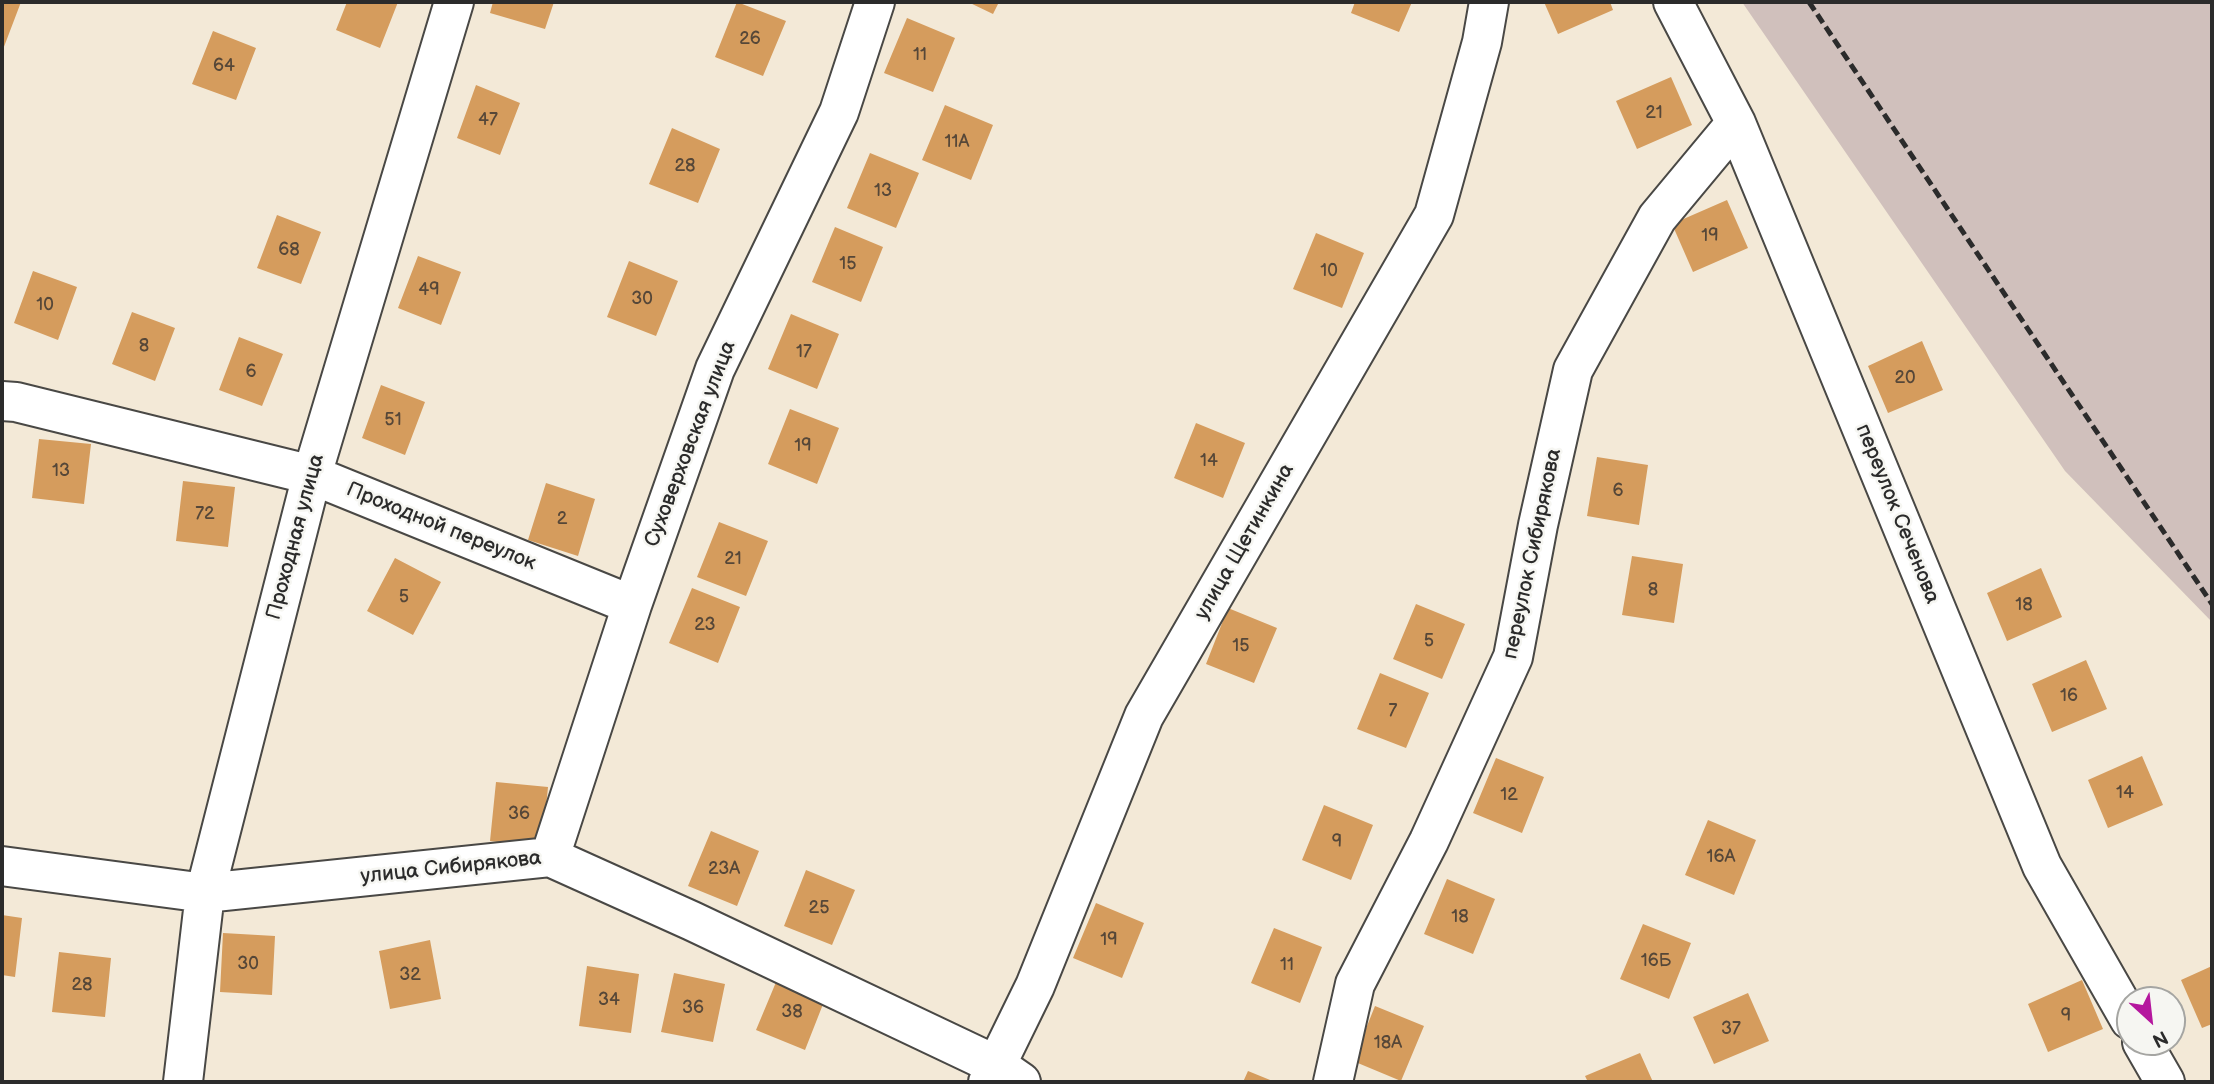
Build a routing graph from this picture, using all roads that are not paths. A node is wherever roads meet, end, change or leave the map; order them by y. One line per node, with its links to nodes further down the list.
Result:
1 (454, 2): 7 (street, Проходная улица)
2 (875, 2): 8 (street, Суховерховская улица)
3 (1489, 2): 14 (street, улица Щетинкина)
4 (1674, 2): 5 (street, переулок Сеченова)
5 (1736, 123): 12 (street, переулок Сеченова); 16 (street, переулок Сибирякова)
6 (2, 401): 7 (street, Проходной переулок)
7 (312, 475): 8 (street, Проходной переулок); 11 (street, Проходная улица)
8 (632, 605): 9 (street, Суховерховская улица)
9 (550, 857): 11 (street, улица Сибирякова); 14 (street, улица Сибирякова)
10 (2, 866): 11 (street, улица Сибирякова)
11 (205, 893): 15 (street, Проходная улица)
12 (2116, 996)
13 (2150, 1056): 17 (street)
14 (1002, 1077)
15 (183, 1082)
16 (1333, 1082)
17 (2165, 1082)

